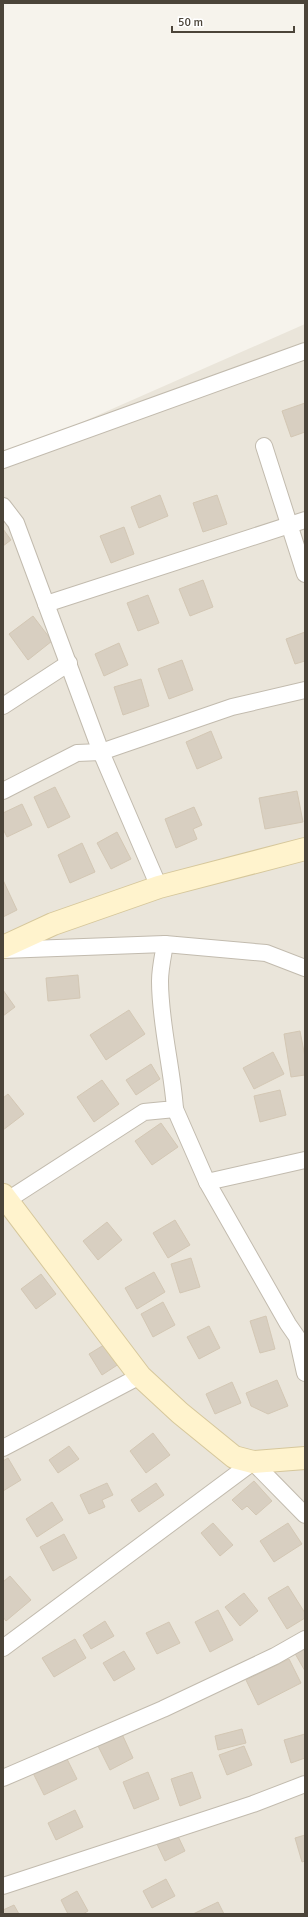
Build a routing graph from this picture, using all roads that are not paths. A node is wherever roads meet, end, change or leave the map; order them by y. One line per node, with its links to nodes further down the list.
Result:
1 (305, 352): 3 (street)
2 (264, 446): 6 (street)
3 (3, 460)
4 (3, 506): 8 (street)
5 (305, 520): 6 (street)
6 (289, 526): 7 (street); 8 (street)
7 (305, 574)
8 (46, 604): 9 (street)
9 (69, 664): 11 (street); 12 (street)
10 (305, 690): 12 (street)
11 (3, 706)
12 (101, 752): 13 (street); 15 (street)
13 (3, 790)
14 (305, 849): 15 (street)
15 (159, 887): 17 (street)
16 (165, 944): 17 (street); 18 (street); 19 (street)
17 (3, 948)
18 (305, 968)
19 (175, 1109): 21 (street); 22 (street)
20 (305, 1160): 21 (street)
21 (208, 1182): 23 (street)
22 (4, 1199): 25 (street)
23 (301, 1335): 24 (street)
24 (305, 1373)
25 (140, 1376): 26 (street); 28 (street)
26 (3, 1448)
27 (305, 1458): 28 (street)
28 (253, 1462): 29 (street); 31 (street)
29 (305, 1515)
30 (305, 1639): 32 (street)
31 (3, 1648)
32 (3, 1778)
33 (305, 1784): 34 (street)
34 (3, 1886)

